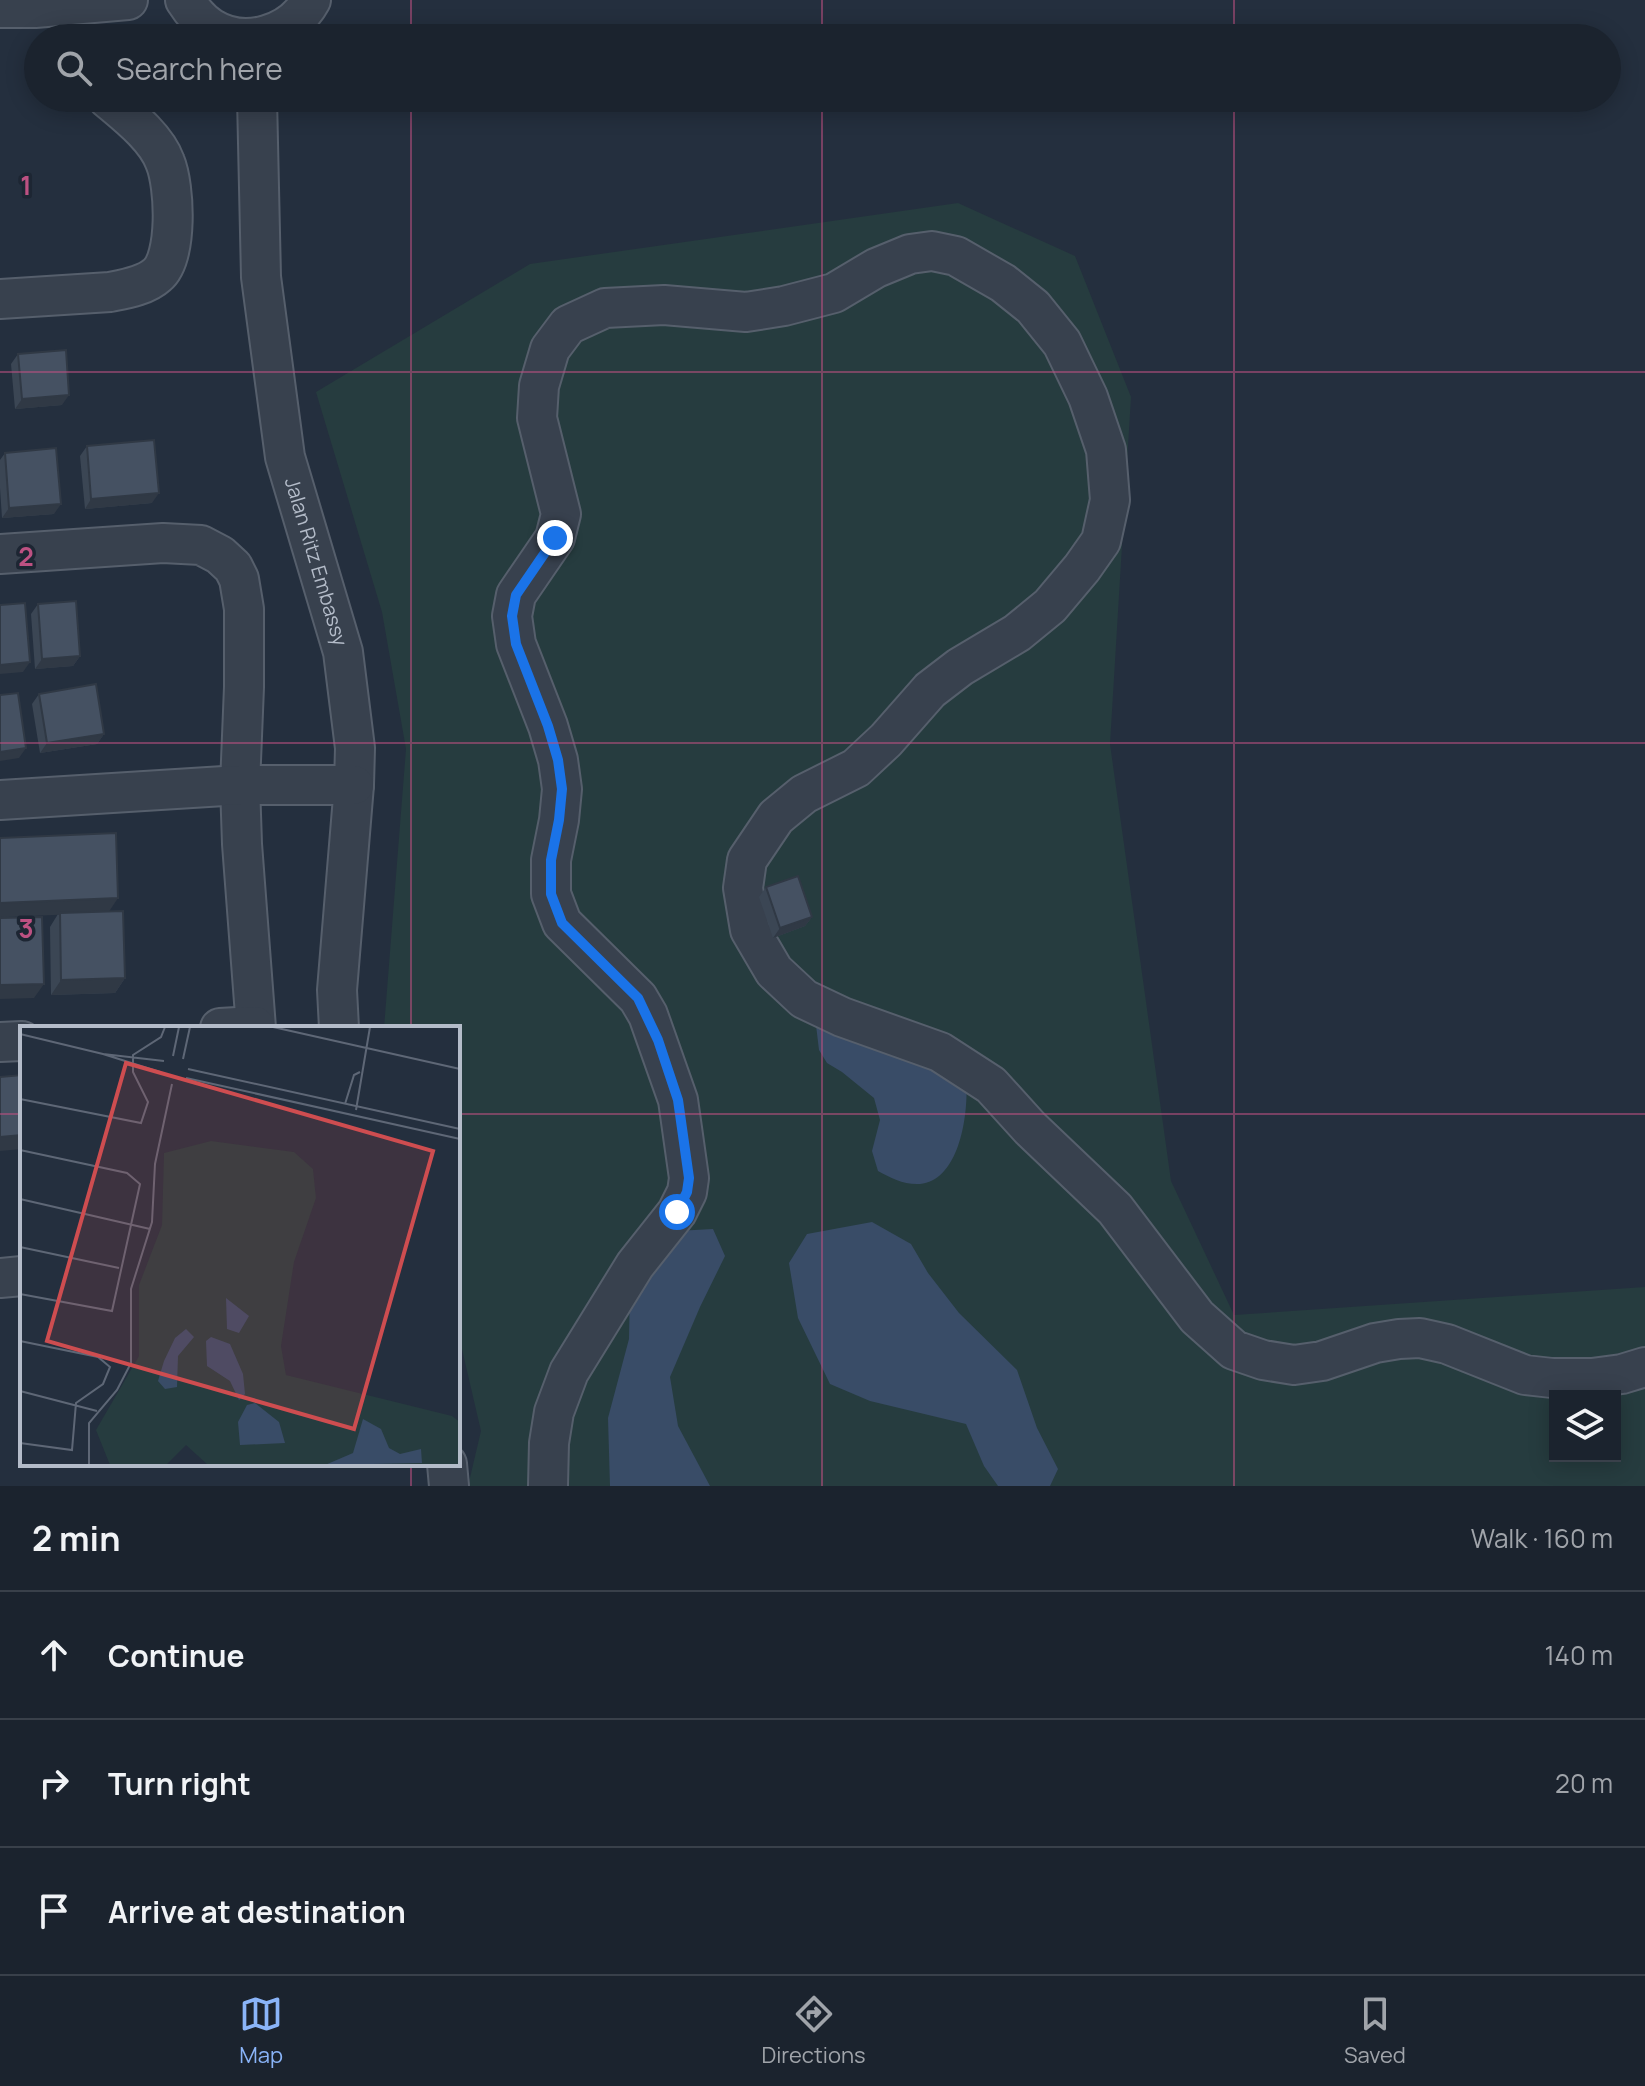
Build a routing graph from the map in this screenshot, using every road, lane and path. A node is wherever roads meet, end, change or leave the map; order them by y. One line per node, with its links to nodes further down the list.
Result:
1 (128, 0): 4 (street)
2 (185, 0): 5 (street)
3 (311, 0): 6 (street)
4 (30, 13)
5 (206, 24)
6 (291, 24)
7 (123, 112): 9 (street)
8 (257, 112): 12 (street, Jalan Ritz Embassy)
9 (0, 299)
10 (0, 554): 11 (street)
11 (240, 785): 12 (street); 13 (street); 14 (street)
12 (354, 785): 15 (street, Jalan Ritz Embassy)
13 (0, 800)
14 (244, 1026)
15 (339, 1026)
16 (20, 1041): 17 (street)
17 (0, 1042)
18 (20, 1276): 19 (street)
19 (0, 1278)
20 (1645, 1367): 23 (street)
21 (447, 1466): 22 (street)
22 (449, 1486)
23 (548, 1486)

